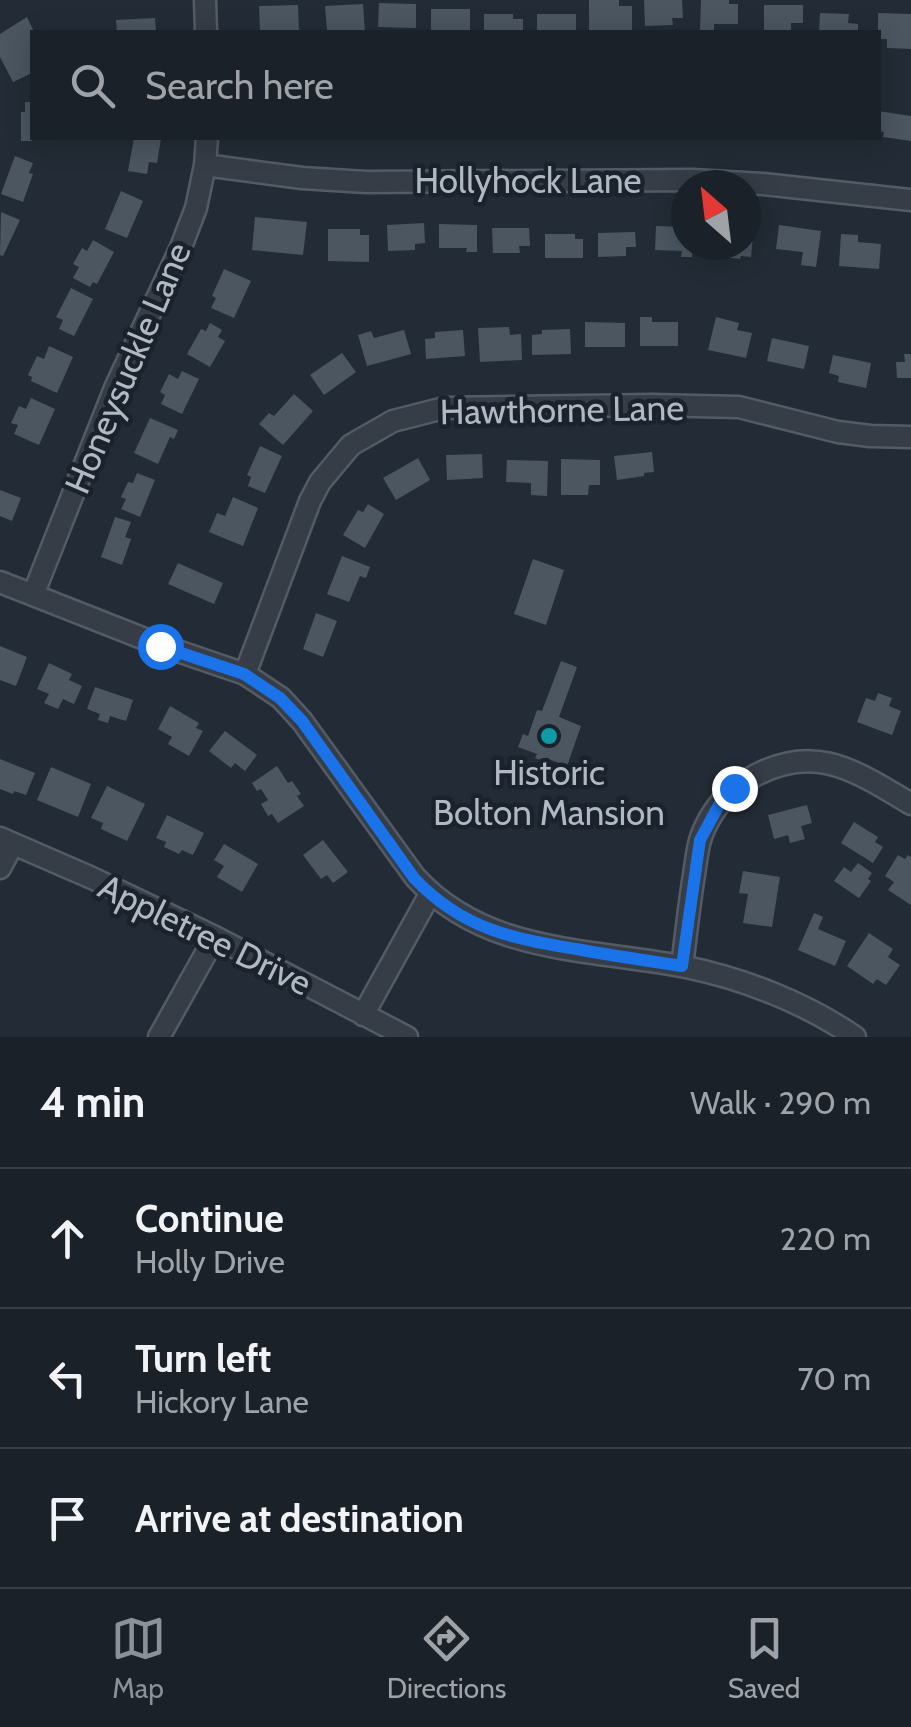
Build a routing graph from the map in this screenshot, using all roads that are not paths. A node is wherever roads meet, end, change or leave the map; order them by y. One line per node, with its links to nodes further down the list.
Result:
1 (205, 0): 2 (street)
2 (206, 30)
3 (207, 140): 4 (street, Honeysuckle Lane)
4 (205, 166): 5 (street, Hollyhock Lane); 8 (street, Honeysuckle Lane)
5 (911, 200)
6 (911, 437): 9 (street, Hawthorne Lane)
7 (0, 582): 8 (street)
8 (32, 595): 9 (street)
9 (244, 674): 13 (street)
10 (911, 804): 15 (street)
11 (6, 841): 12 (street); 14 (street, Appletree Drive)
12 (0, 868)
13 (430, 894): 15 (street); 16 (street)
14 (215, 937): 16 (street, Appletree Drive); 17 (street)
15 (682, 966): 19 (street)
16 (362, 1015): 18 (street, Appletree Drive)
17 (158, 1037)
18 (407, 1037)
19 (856, 1037)

